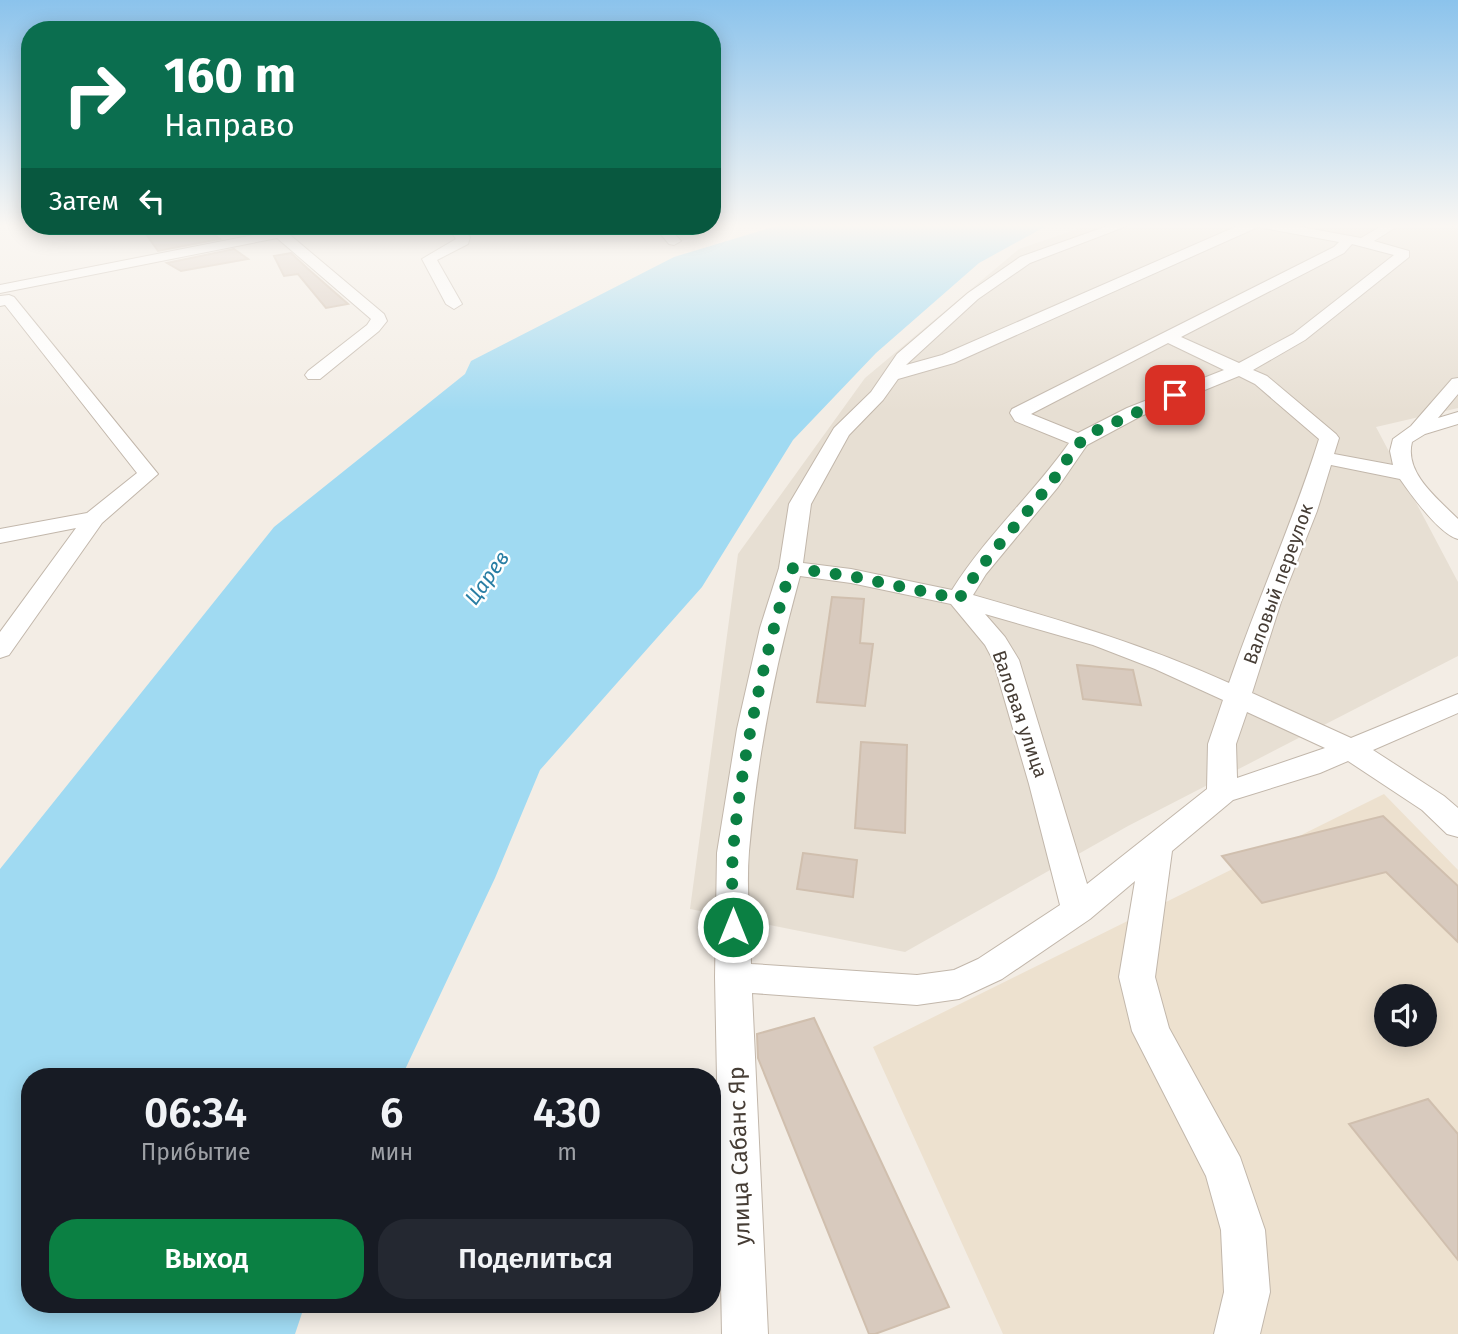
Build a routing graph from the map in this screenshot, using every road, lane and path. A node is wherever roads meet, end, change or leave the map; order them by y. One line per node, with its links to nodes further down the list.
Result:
1 (342, 286): 12 (street)
2 (444, 286): 8 (street)
3 (987, 286): 11 (street)
4 (1112, 286): 11 (street)
5 (1269, 286): 9 (street)
6 (1363, 286): 10 (street)
7 (0, 301): 19 (street)
8 (454, 304)
9 (1170, 338): 10 (street); 16 (street)
10 (1241, 369): 16 (street); 17 (street)
11 (892, 374): 22 (street)
12 (314, 375)
13 (1458, 383): 15 (street)
14 (1458, 418): 15 (street)
15 (1418, 430): 18 (street)
16 (1080, 441): 23 (street)
17 (1323, 458): 18 (street); 25 (street, Валовый переулок)
18 (1406, 474): 20 (street)
19 (94, 518): 21 (street); 24 (street)
20 (1458, 532)
21 (0, 536)
22 (791, 568): 23 (street); 32 (street)
23 (959, 599): 25 (street); 31 (street, Валовая улица)
24 (0, 650)
25 (1237, 697): 27 (street); 28 (street, Валовый переулок)
26 (1458, 703): 27 (street)
27 (1351, 749): 28 (street); 29 (street)
28 (1222, 793): 30 (street)
29 (1458, 826)
30 (1157, 845): 31 (street); 34 (street)
31 (1078, 910): 32 (street)
32 (733, 977): 33 (street, улица Сабанс Яр)
33 (745, 1334)
34 (1237, 1334)

